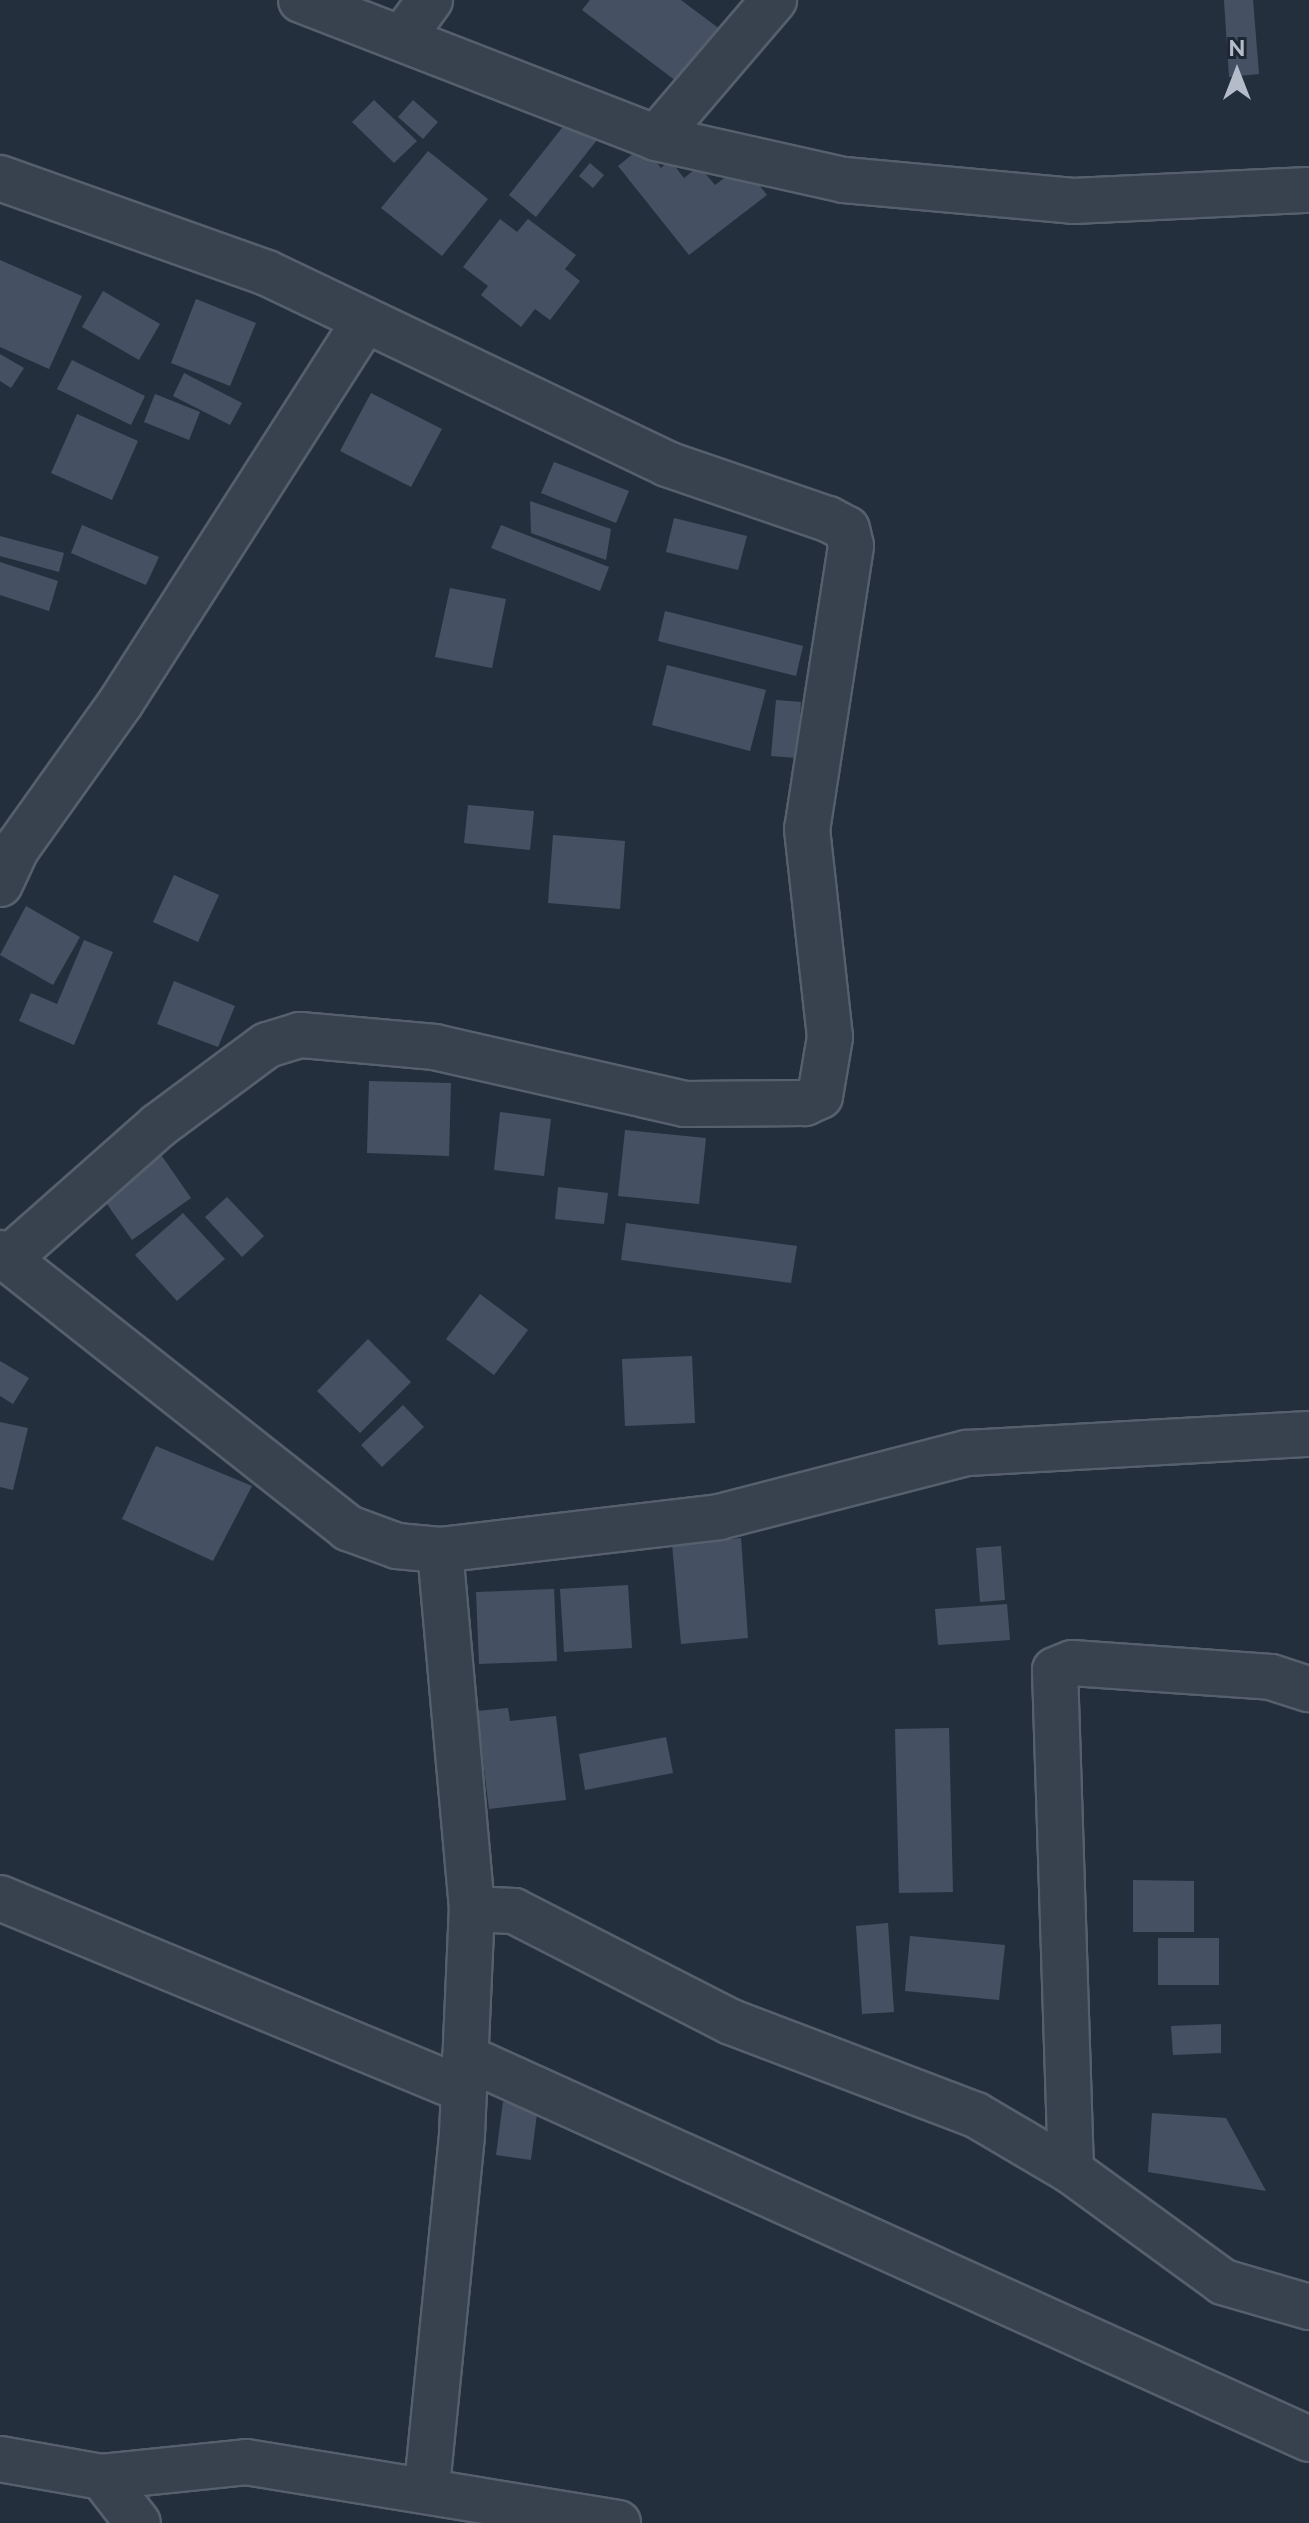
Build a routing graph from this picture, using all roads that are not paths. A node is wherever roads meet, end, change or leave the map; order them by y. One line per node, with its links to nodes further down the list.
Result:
1 (301, 0): 4 (street)
2 (430, 0): 4 (street)
3 (774, 0): 5 (street)
4 (403, 37): 5 (street)
5 (656, 138): 7 (street)
6 (0, 178): 8 (street)
7 (1309, 190)
8 (365, 320): 9 (street); 10 (street)
9 (0, 884)
10 (4, 1255): 12 (street)
11 (1309, 1434): 12 (street)
12 (440, 1550): 15 (street)
13 (1309, 1689): 17 (street)
14 (0, 1898): 16 (street)
15 (472, 1909): 16 (street); 17 (street)
16 (464, 2074): 19 (street); 22 (street)
17 (1071, 2171): 18 (street)
18 (1309, 2307)
19 (1309, 2439)
20 (0, 2459): 21 (street)
21 (102, 2477): 22 (street); 23 (street)
22 (427, 2486): 24 (street)
23 (138, 2523)
24 (618, 2523)

